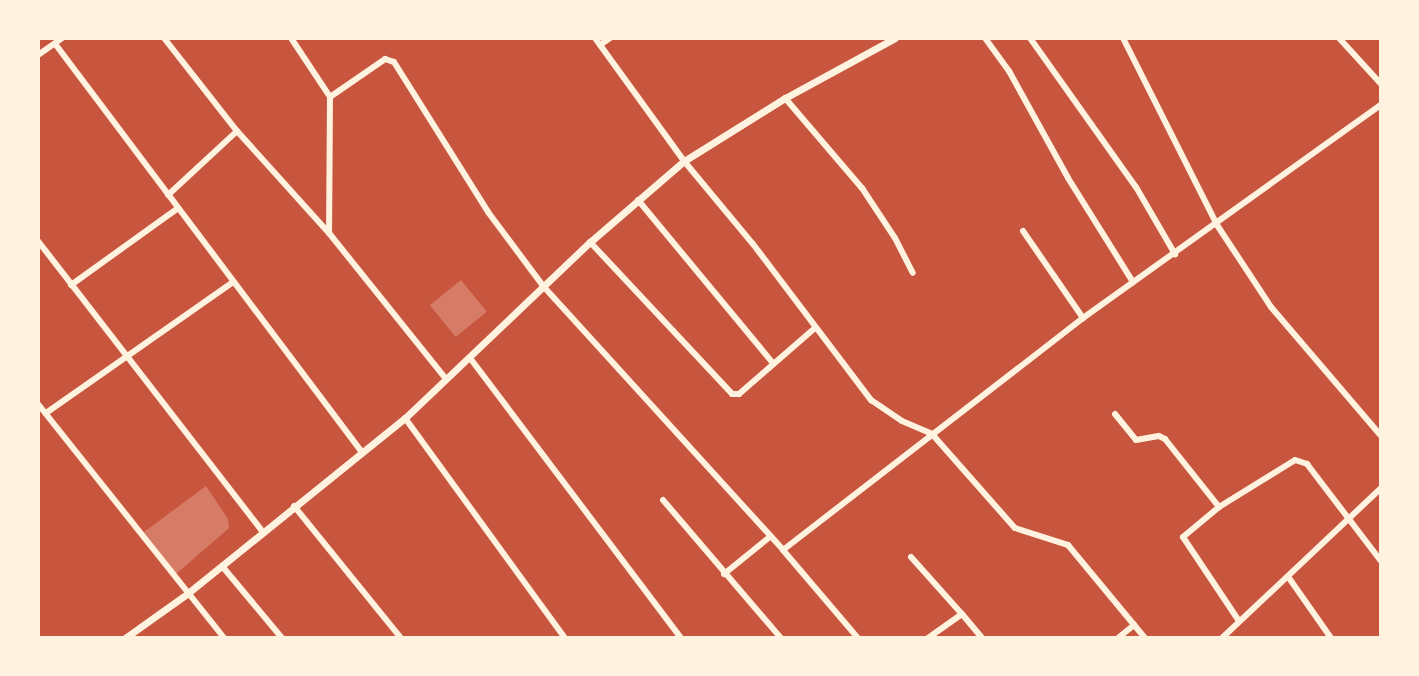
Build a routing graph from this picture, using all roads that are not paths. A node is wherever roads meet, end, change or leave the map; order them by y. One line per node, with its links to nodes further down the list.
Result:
1 (62, 38): 11 (street)
2 (164, 38): 18 (street)
3 (291, 38): 15 (street)
4 (595, 38): 12 (street)
5 (610, 38): 12 (street)
6 (895, 38): 16 (street)
7 (985, 38): 31 (street)
8 (1030, 38): 28 (street)
9 (1123, 38): 23 (street)
10 (1339, 38): 14 (street)
11 (56, 45): 13 (street); 20 (street)
12 (600, 45): 19 (street)
13 (38, 55)
14 (1381, 84)
15 (330, 97): 25 (street); 33 (street)
16 (785, 98): 19 (street); 29 (street)
17 (1381, 105): 23 (street)
18 (237, 131): 20 (street); 25 (street)
19 (684, 161): 21 (street); 35 (street)
20 (168, 195): 22 (street)
21 (638, 200): 27 (street); 38 (street)
22 (178, 208): 30 (street); 32 (street)
23 (1217, 225): 28 (street); 45 (street)
24 (1023, 231): 34 (street)
25 (329, 233): 39 (street)
26 (38, 241): 32 (street)
27 (590, 242): 33 (street); 38 (street)
28 (1175, 254): 31 (street)
29 (913, 273)
30 (233, 282): 36 (street); 46 (street)
31 (1133, 282): 34 (street)
32 (71, 285): 36 (street)
33 (544, 287): 37 (street); 53 (street)
34 (1083, 318): 44 (street)
35 (815, 328): 38 (street); 44 (street)
36 (124, 357): 41 (street); 52 (street)
37 (470, 358): 39 (street); 70 (street)
38 (773, 363)
39 (446, 379): 43 (street)
40 (38, 404): 41 (street)
41 (46, 413): 60 (street)
42 (1115, 414): 50 (street)
43 (405, 418): 46 (street); 69 (street)
44 (932, 434): 54 (street); 63 (street)
45 (1381, 436)
46 (361, 451): 49 (street)
47 (1381, 488): 51 (street)
48 (663, 500): 58 (street)
49 (294, 506): 52 (street); 68 (street)
50 (1219, 507): 51 (street); 62 (street)
51 (1349, 517): 56 (street); 59 (street)
52 (262, 531): 57 (street)
53 (771, 536): 54 (street); 58 (street)
54 (783, 550): 72 (street)
55 (911, 557): 61 (street)
56 (1381, 561)
57 (222, 566): 60 (street); 67 (street)
58 (724, 574): 71 (street)
59 (1289, 578): 62 (street); 77 (street)
60 (188, 593): 65 (street); 66 (street)
61 (962, 614): 73 (street); 74 (street)
62 (1239, 621): 64 (street)
63 (1134, 625): 75 (street); 76 (street)
64 (1224, 637)
65 (125, 638)
66 (224, 638)
67 (282, 638)
68 (401, 638)
69 (565, 638)
70 (681, 638)
71 (781, 638)
72 (858, 638)
73 (928, 638)
74 (982, 638)
75 (1118, 638)
76 (1145, 638)
77 (1331, 638)

